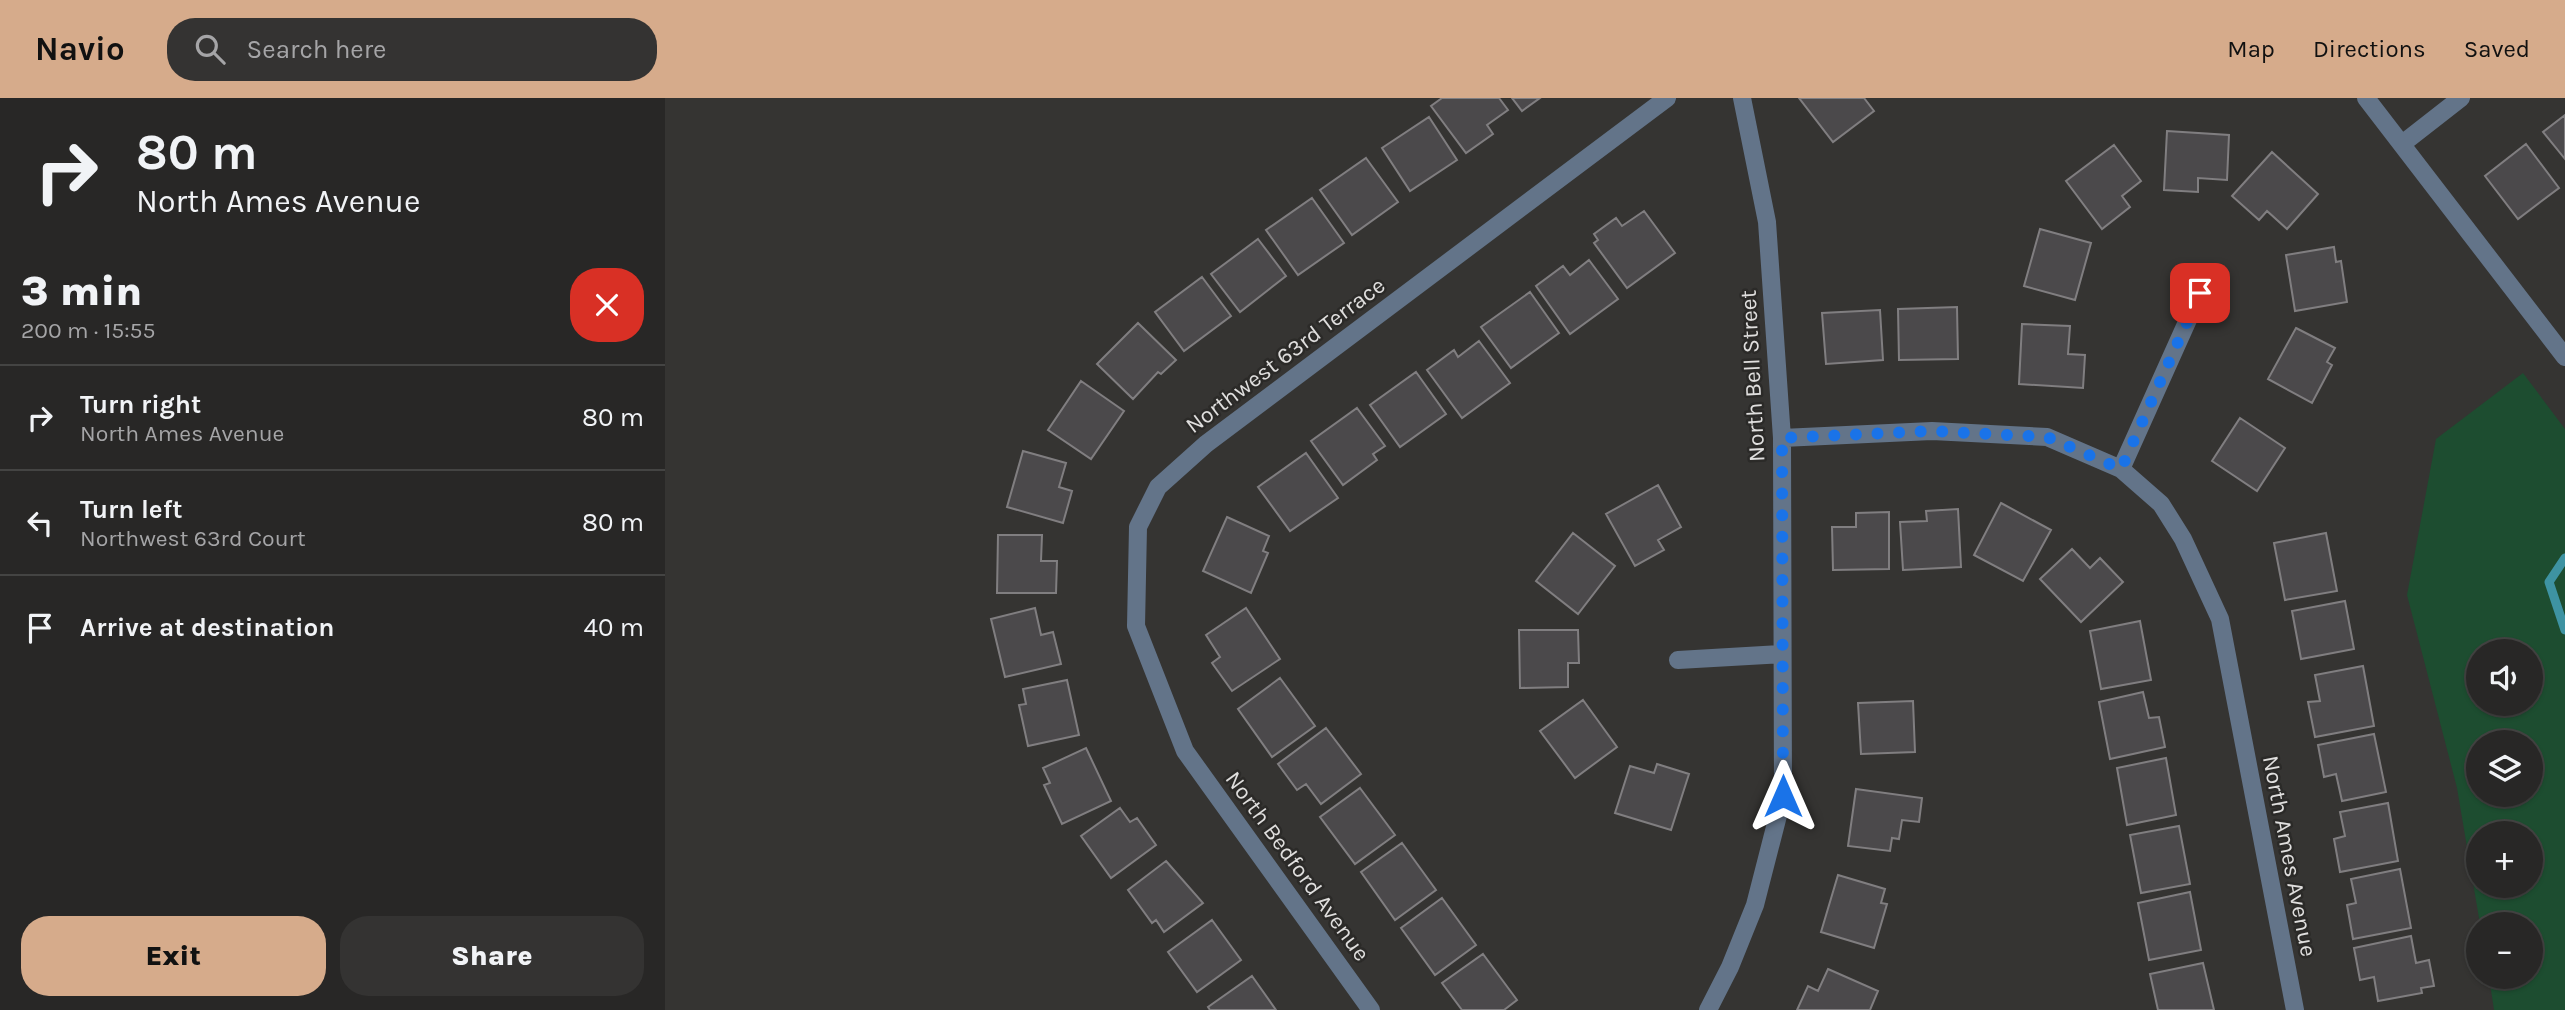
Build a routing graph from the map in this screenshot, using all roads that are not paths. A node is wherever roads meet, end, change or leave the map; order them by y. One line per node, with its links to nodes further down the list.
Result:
1 (1667, 98): 12 (street, Northwest 63rd Terrace)
2 (1742, 98): 8 (street, North Bell Street)
3 (2366, 98): 5 (street)
4 (2461, 98): 5 (street)
5 (2402, 144): 7 (street)
6 (2200, 293): 9 (street)
7 (2565, 357)
8 (1782, 438): 9 (street); 10 (street, North Bell Street)
9 (2121, 469): 15 (street, North Ames Avenue)
10 (1782, 654): 11 (street); 14 (street, North Bell Street)
11 (1678, 660)
12 (1185, 751): 13 (street, North Bedford Avenue)
13 (1371, 1010)
14 (1708, 1010)
15 (2295, 1010)

